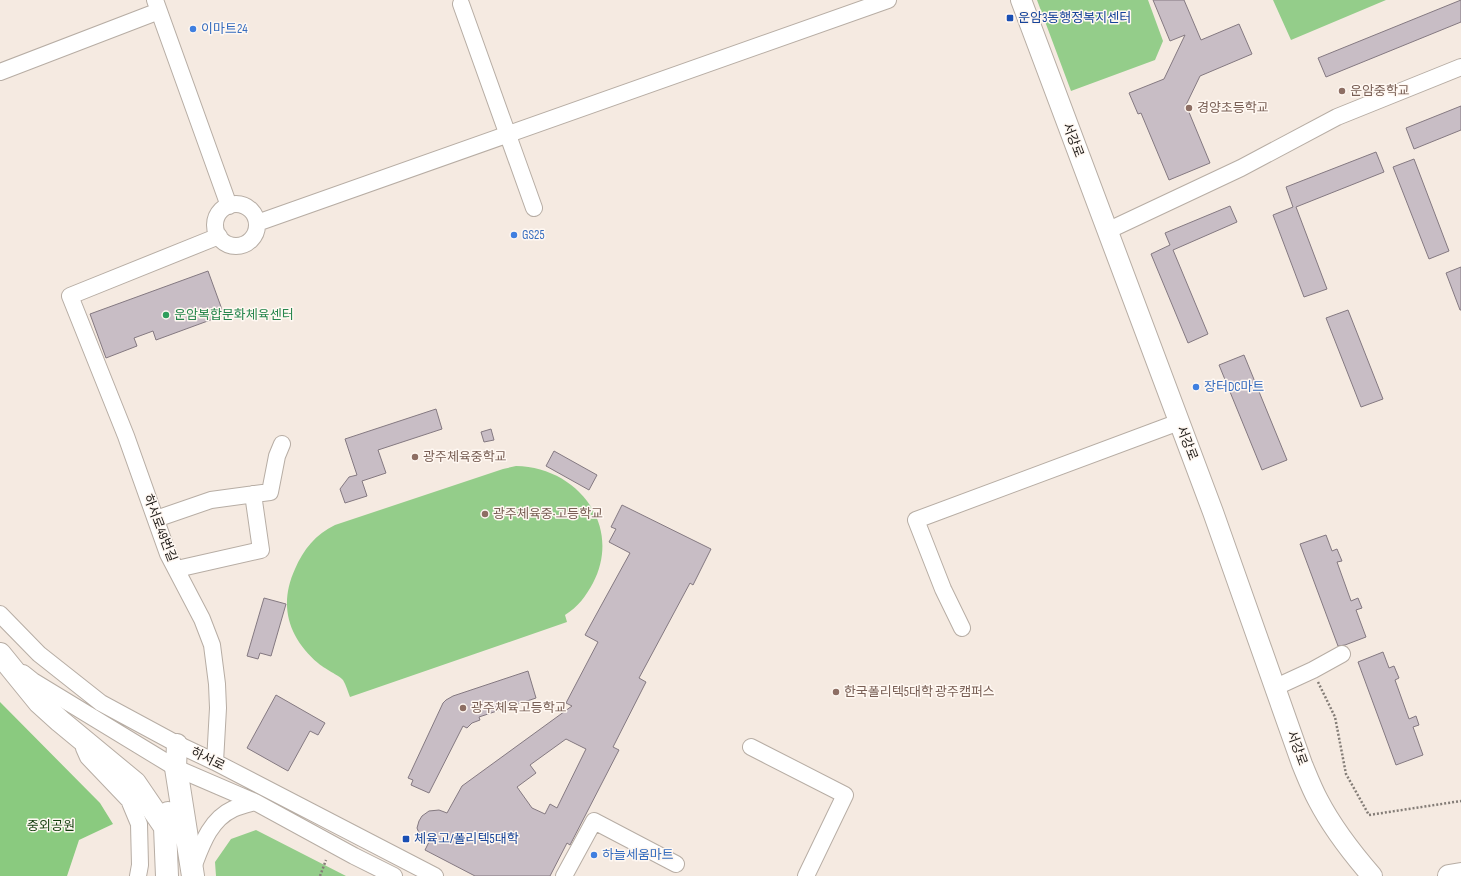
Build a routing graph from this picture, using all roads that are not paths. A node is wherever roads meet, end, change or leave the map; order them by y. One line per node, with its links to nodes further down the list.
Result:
1 (888, 0): 7 (street)
2 (1021, 0): 11 (main road, 서강로)
3 (461, 4): 7 (street)
4 (157, 5): 6 (street); 8 (street)
5 (1461, 67): 11 (street)
6 (0, 72)
7 (508, 135): 9 (street); 10 (street)
8 (229, 206): 10 (street); 12 (street)
9 (534, 208)
10 (257, 223): 12 (street)
11 (1107, 231): 13 (main road, 서강로)
12 (219, 236): 16 (street, 하서로49번길)
13 (1179, 422): 19 (street); 22 (main road, 서강로)
14 (282, 444): 15 (street)
15 (253, 494): 16 (street); 17 (street)
16 (156, 519): 17 (street, 하서로49번길)
17 (177, 569): 26 (street, 하서로49번길)
18 (0, 614): 24 (street, 하서로)
19 (962, 628)
20 (0, 653): 23 (highway); 27 (street, 하서로)
21 (1342, 654): 22 (street)
22 (1276, 687): 39 (main road, 서강로)
23 (77, 736): 29 (highway); 33 (street)
24 (177, 744): 26 (street, 하서로); 27 (main road)
25 (751, 748): 38 (street)
26 (215, 762): 36 (street, 하서로)
27 (176, 768): 28 (street, 하서로); 29 (highway); 31 (highway)
28 (255, 802): 31 (street); 35 (street, 하서로)
29 (165, 827): 34 (highway)
30 (676, 864): 37 (street)
31 (192, 873)
32 (1461, 874): 40 (highway)
33 (138, 876)
34 (166, 876)
35 (394, 876)
36 (435, 876)
37 (564, 876)
38 (806, 876)
39 (1372, 876)
40 (1449, 876)

